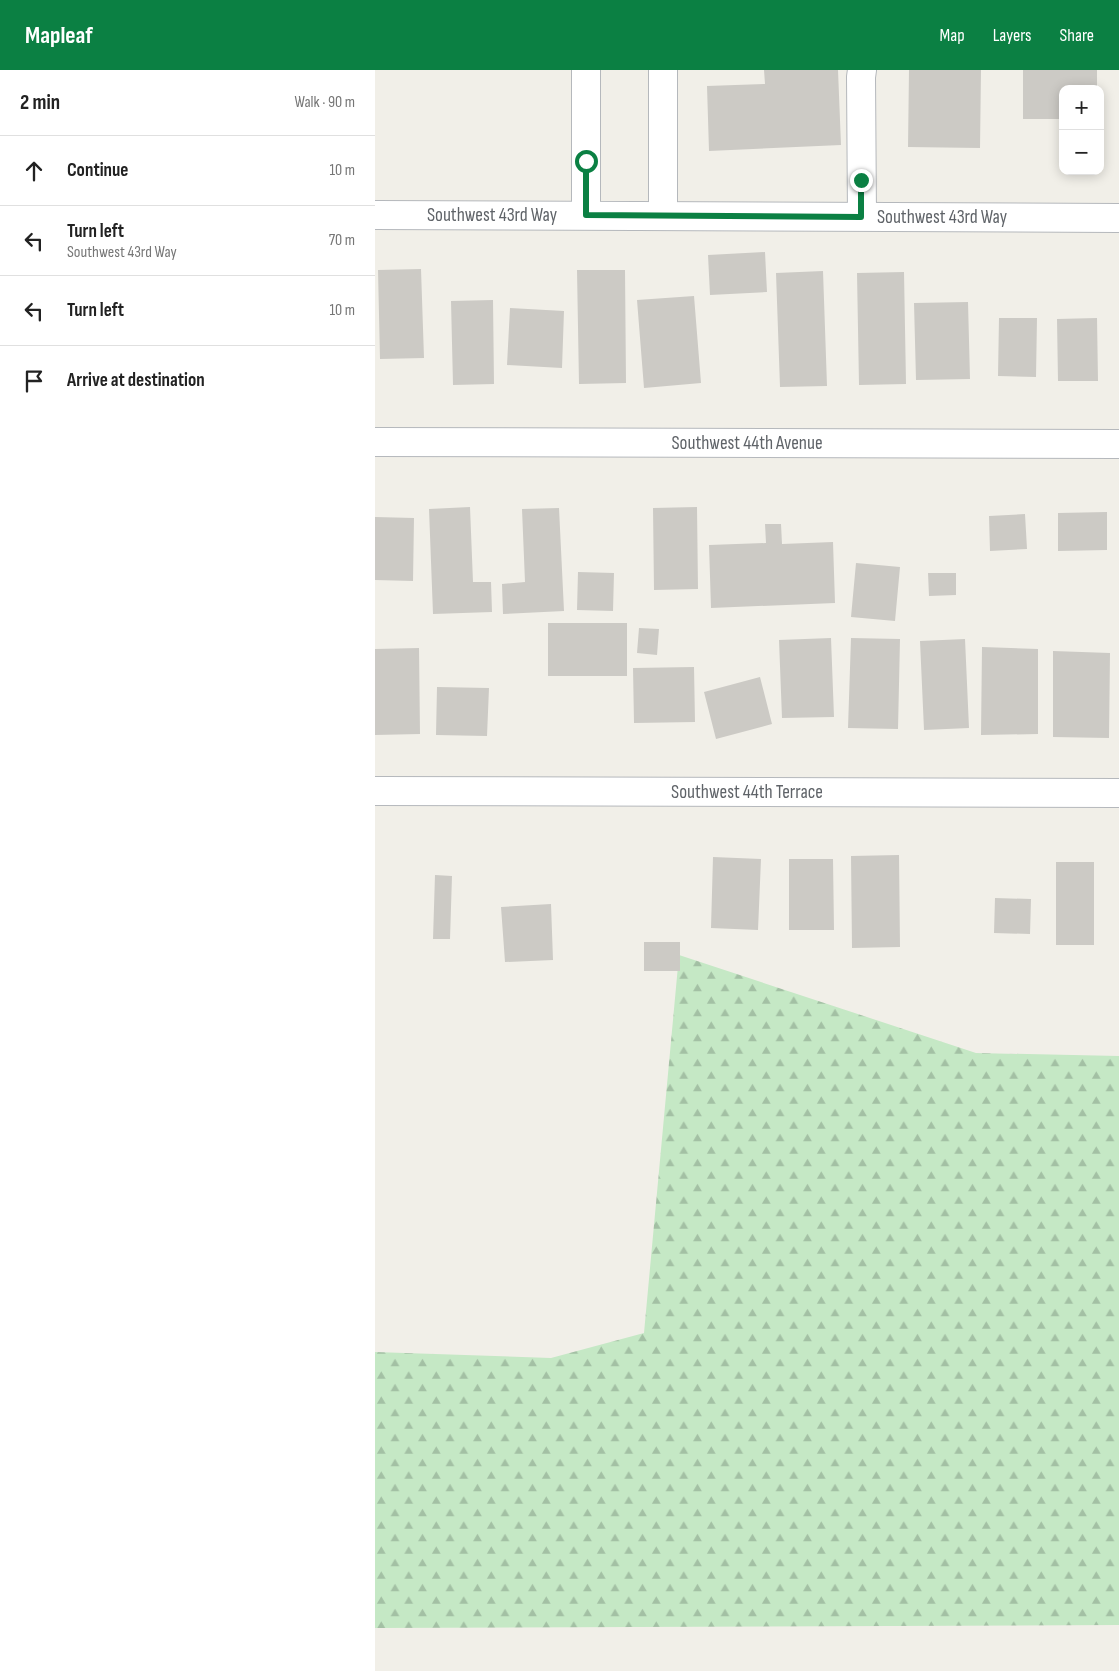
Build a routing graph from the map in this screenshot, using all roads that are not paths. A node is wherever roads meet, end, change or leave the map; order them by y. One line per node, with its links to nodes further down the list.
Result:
1 (586, 70): 5 (street)
2 (663, 70): 6 (street)
3 (862, 70): 7 (street)
4 (375, 215): 5 (street, Southwest 43rd Way)
5 (586, 215): 6 (street, Southwest 43rd Way)
6 (663, 216): 7 (street, Southwest 43rd Way)
7 (861, 217): 8 (street, Southwest 43rd Way)
8 (1119, 218)
9 (375, 442): 10 (street, Southwest 44th Avenue)
10 (1119, 444)
11 (375, 791): 12 (street, Southwest 44th Terrace)
12 (1119, 794)

